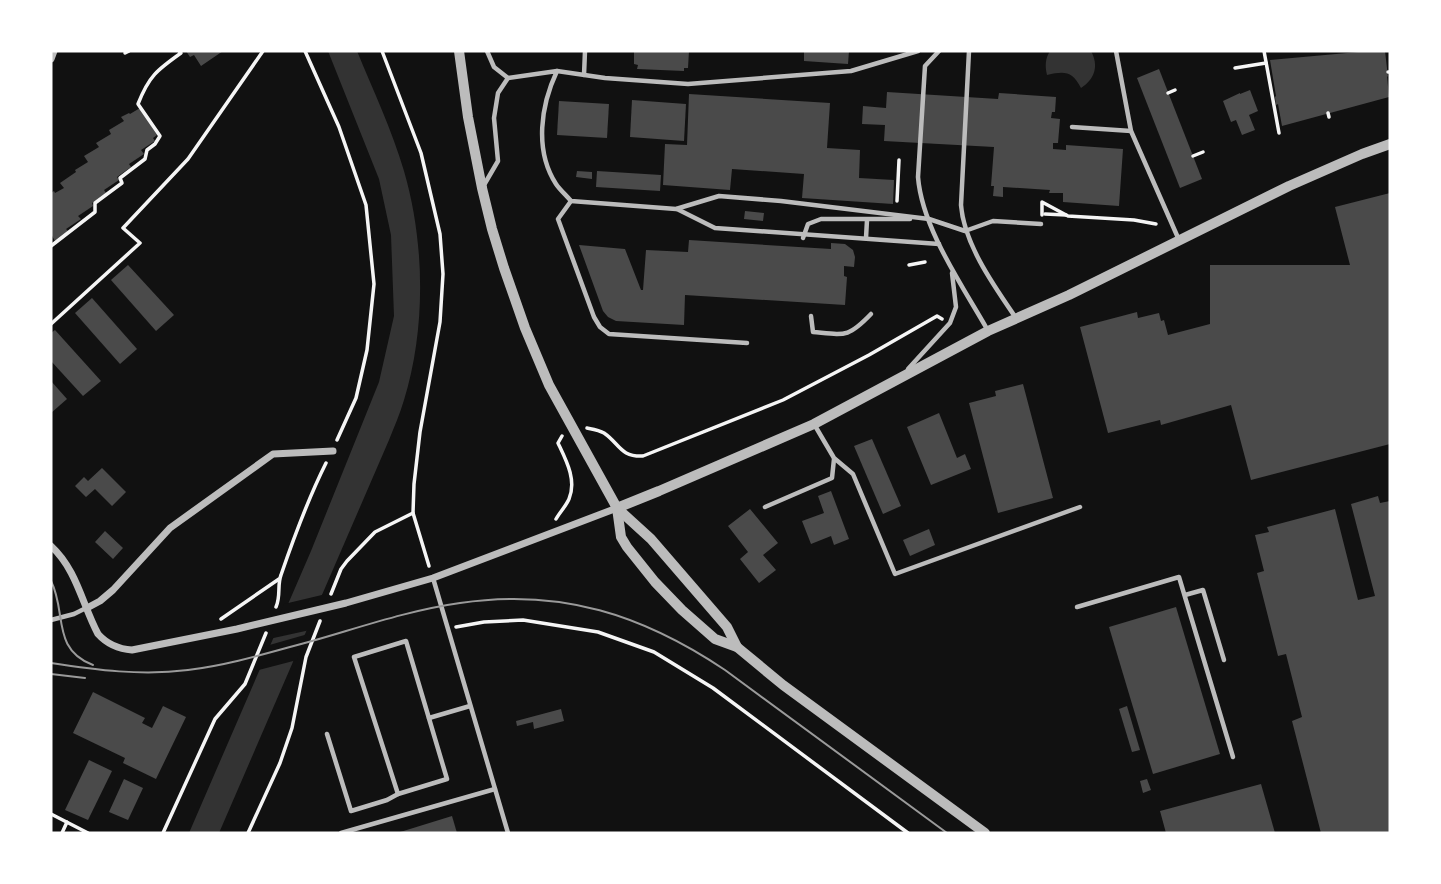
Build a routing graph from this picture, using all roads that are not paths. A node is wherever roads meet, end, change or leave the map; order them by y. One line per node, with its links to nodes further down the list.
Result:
1 (54, 51): 9 (street)
2 (459, 51): 16 (street)
3 (487, 51): 12 (lane)
4 (585, 51): 11 (lane)
5 (918, 51): 11 (lane)
6 (939, 51): 19 (lane)
7 (969, 51): 22 (lane)
8 (1116, 51): 14 (lane)
9 (51, 59)
10 (557, 71): 11 (lane); 12 (lane); 17 (lane)
11 (584, 75)
12 (508, 78): 16 (lane)
13 (1072, 127): 14 (lane)
14 (1131, 131): 25 (lane)
15 (1390, 144): 25 (street)
16 (482, 188): 39 (street)
17 (570, 201): 18 (lane); 32 (lane)
18 (676, 209): 19 (lane); 23 (lane)
19 (929, 219): 20 (lane); 22 (lane); 26 (lane)
20 (867, 220): 23 (lane); 24 (lane)
21 (1041, 224): 22 (lane)
22 (965, 231): 30 (lane)
23 (804, 236): 24 (lane)
24 (866, 238): 26 (lane)
25 (1180, 240): 30 (street)
26 (939, 244): 27 (lane)
27 (952, 268): 31 (lane); 33 (lane)
28 (871, 314): 29 (lane)
29 (811, 316)
30 (1017, 318): 31 (street)
31 (988, 331): 33 (street)
32 (747, 343)
33 (902, 376): 34 (street)
34 (814, 424): 36 (lane); 39 (street)
35 (332, 451): 44 (street)
36 (834, 458): 37 (lane); 38 (lane)
37 (765, 507)
38 (1080, 507)
39 (617, 508): 41 (street); 46 (street); 46 (street)
40 (51, 546): 44 (street)
41 (433, 578): 44 (street); 48 (lane)
42 (1185, 595): 43 (lane); 47 (lane); 51 (lane)
43 (1077, 607)
44 (87, 608): 45 (lane)
45 (51, 620)
46 (737, 647): 56 (street)
47 (1224, 660)
48 (470, 706): 49 (lane); 52 (lane)
49 (429, 718): 53 (lane); 53 (lane)
50 (327, 734): 53 (lane)
51 (1233, 757)
52 (495, 789): 54 (lane); 55 (lane)
53 (398, 794)
54 (341, 833)
55 (509, 833)
56 (985, 833)

